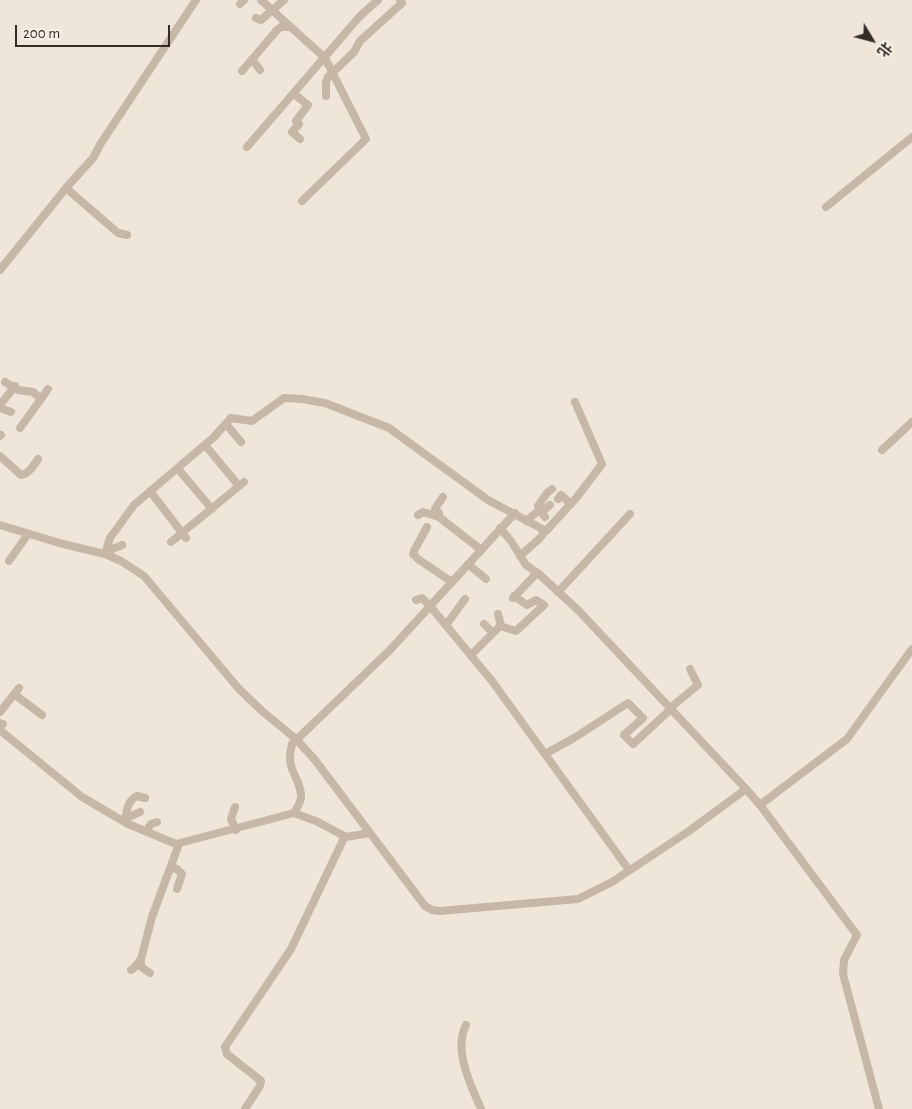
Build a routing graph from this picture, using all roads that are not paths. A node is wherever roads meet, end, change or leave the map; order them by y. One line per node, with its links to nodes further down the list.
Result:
1 (196, 0): 19 (street)
2 (261, 0): 6 (street)
3 (284, 0): 6 (street)
4 (378, 0): 9 (street)
5 (400, 0): 13 (street)
6 (272, 11): 7 (street); 8 (street)
7 (256, 18)
8 (289, 27): 9 (street); 10 (street)
9 (325, 58): 13 (street); 14 (street)
10 (252, 59): 11 (street); 12 (street)
11 (260, 70)
12 (242, 71)
13 (333, 72): 15 (street); 20 (street)
14 (294, 94): 17 (street); 18 (street)
15 (326, 96)
16 (912, 137): 21 (street)
17 (300, 139)
18 (247, 147)
19 (66, 188): 22 (street); 23 (street)
20 (302, 201)
21 (826, 207)
22 (127, 235)
23 (0, 270)
24 (5, 382): 25 (street)
25 (14, 387): 27 (street); 29 (street)
26 (48, 389): 27 (street)
27 (42, 399): 33 (street)
28 (576, 402): 44 (street)
29 (0, 406): 30 (street)
30 (11, 412)
31 (912, 422): 36 (street)
32 (226, 424): 34 (street); 35 (street); 47 (street)
33 (20, 428)
34 (241, 442)
35 (205, 445): 39 (street); 46 (street)
36 (882, 450)
37 (0, 456): 38 (street)
38 (38, 460)
39 (178, 469): 41 (street); 46 (street)
40 (552, 490): 48 (street)
41 (150, 491): 58 (street); 62 (street)
42 (443, 498): 51 (street)
43 (558, 499): 44 (street)
44 (571, 504): 56 (street)
45 (550, 505): 48 (street)
46 (212, 509): 58 (street)
47 (514, 513): 52 (street); 55 (street)
48 (542, 514): 52 (street)
49 (630, 514): 69 (street)
50 (418, 515): 51 (street)
51 (439, 517): 61 (street)
52 (526, 521): 56 (street)
53 (0, 525): 57 (street)
54 (427, 527): 68 (street)
55 (500, 528): 61 (street); 63 (street)
56 (545, 531): 63 (street)
57 (28, 534): 62 (street); 64 (street)
58 (184, 536): 59 (street)
59 (171, 542)
60 (122, 545): 62 (street)
61 (480, 549): 65 (street)
62 (106, 555): 89 (street)
63 (520, 556): 66 (street)
64 (9, 561)
65 (468, 564): 67 (street); 68 (street)
66 (537, 573): 69 (street); 76 (street)
67 (486, 579)
68 (452, 582): 72 (street)
69 (558, 592): 83 (street)
70 (465, 599): 75 (street)
71 (416, 600): 72 (street)
72 (430, 606): 75 (street); 89 (street)
73 (498, 614): 76 (street)
74 (484, 624): 77 (street)
75 (446, 625): 79 (street)
76 (501, 626): 77 (street)
77 (493, 633): 79 (street)
78 (912, 649): 93 (street)
79 (471, 655): 90 (street)
80 (690, 669): 83 (street)
81 (5, 705): 82 (street); 84 (street); 85 (street)
82 (14, 708)
83 (671, 708): 88 (street); 91 (street)
84 (0, 712)
85 (42, 715)
86 (643, 718): 88 (street); 88 (street); 90 (street)
87 (1, 726): 97 (street)
88 (652, 727)
89 (296, 739): 96 (street); 101 (street)
90 (545, 754): 105 (street)
91 (746, 789): 93 (street); 105 (street)
92 (145, 798): 97 (street)
93 (760, 805): 113 (street)
94 (235, 807): 99 (street)
95 (140, 812): 97 (street)
96 (294, 813): 99 (street); 102 (street)
97 (125, 821): 100 (street)
98 (157, 822): 100 (street)
99 (236, 830): 103 (street)
100 (146, 831): 103 (street)
101 (370, 833): 102 (street); 105 (street)
102 (345, 836): 111 (street)
103 (179, 844): 104 (street)
104 (171, 868): 106 (street); 107 (street)
105 (629, 870)
106 (177, 889)
107 (140, 959): 108 (street); 109 (street)
108 (131, 970)
109 (150, 973)
110 (466, 1025): 112 (street)
111 (245, 1109)
112 (481, 1109)
113 (878, 1109)

